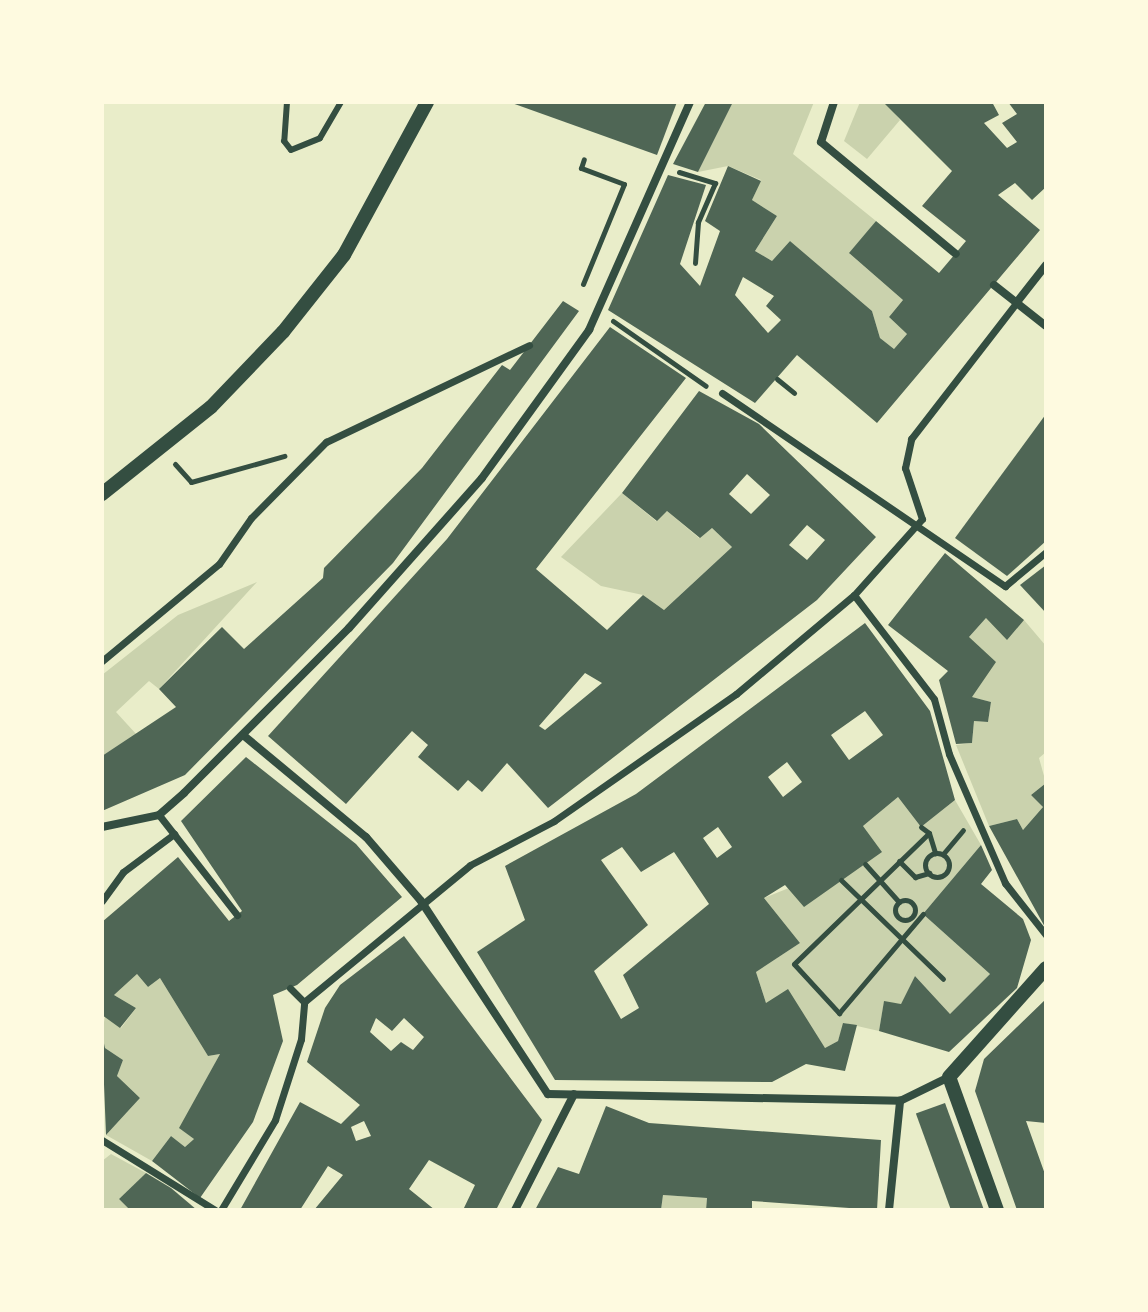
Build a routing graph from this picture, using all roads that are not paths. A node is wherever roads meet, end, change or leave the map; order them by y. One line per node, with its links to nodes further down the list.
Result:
1 (287, 102): 2 (lane)
2 (341, 102)
3 (427, 102): 13 (street)
4 (690, 102): 18 (street)
5 (834, 102): 6 (street)
6 (956, 254)
7 (1046, 265): 9 (street)
8 (994, 285): 9 (street)
9 (1017, 302): 10 (street); 14 (street)
10 (1046, 326)
11 (529, 345): 17 (street)
12 (722, 393): 14 (street)
13 (102, 494)
14 (917, 527): 15 (street); 16 (street)
15 (1046, 552)
16 (854, 595): 23 (street); 25 (street)
17 (102, 661)
18 (243, 735): 19 (street); 23 (street)
19 (159, 815): 20 (street); 21 (street)
20 (102, 827)
21 (174, 834): 22 (street); 24 (street)
22 (102, 901)
23 (421, 901): 28 (street); 30 (street)
24 (237, 915)
25 (1046, 935)
26 (1046, 968): 29 (street)
27 (290, 988): 28 (street)
28 (304, 1002): 34 (street)
29 (949, 1077): 31 (street); 37 (street)
30 (574, 1094): 31 (street); 35 (street)
31 (900, 1101): 36 (street)
32 (104, 1145): 33 (street)
33 (215, 1210)
34 (221, 1210)
35 (515, 1210)
36 (889, 1210)
37 (997, 1210)

